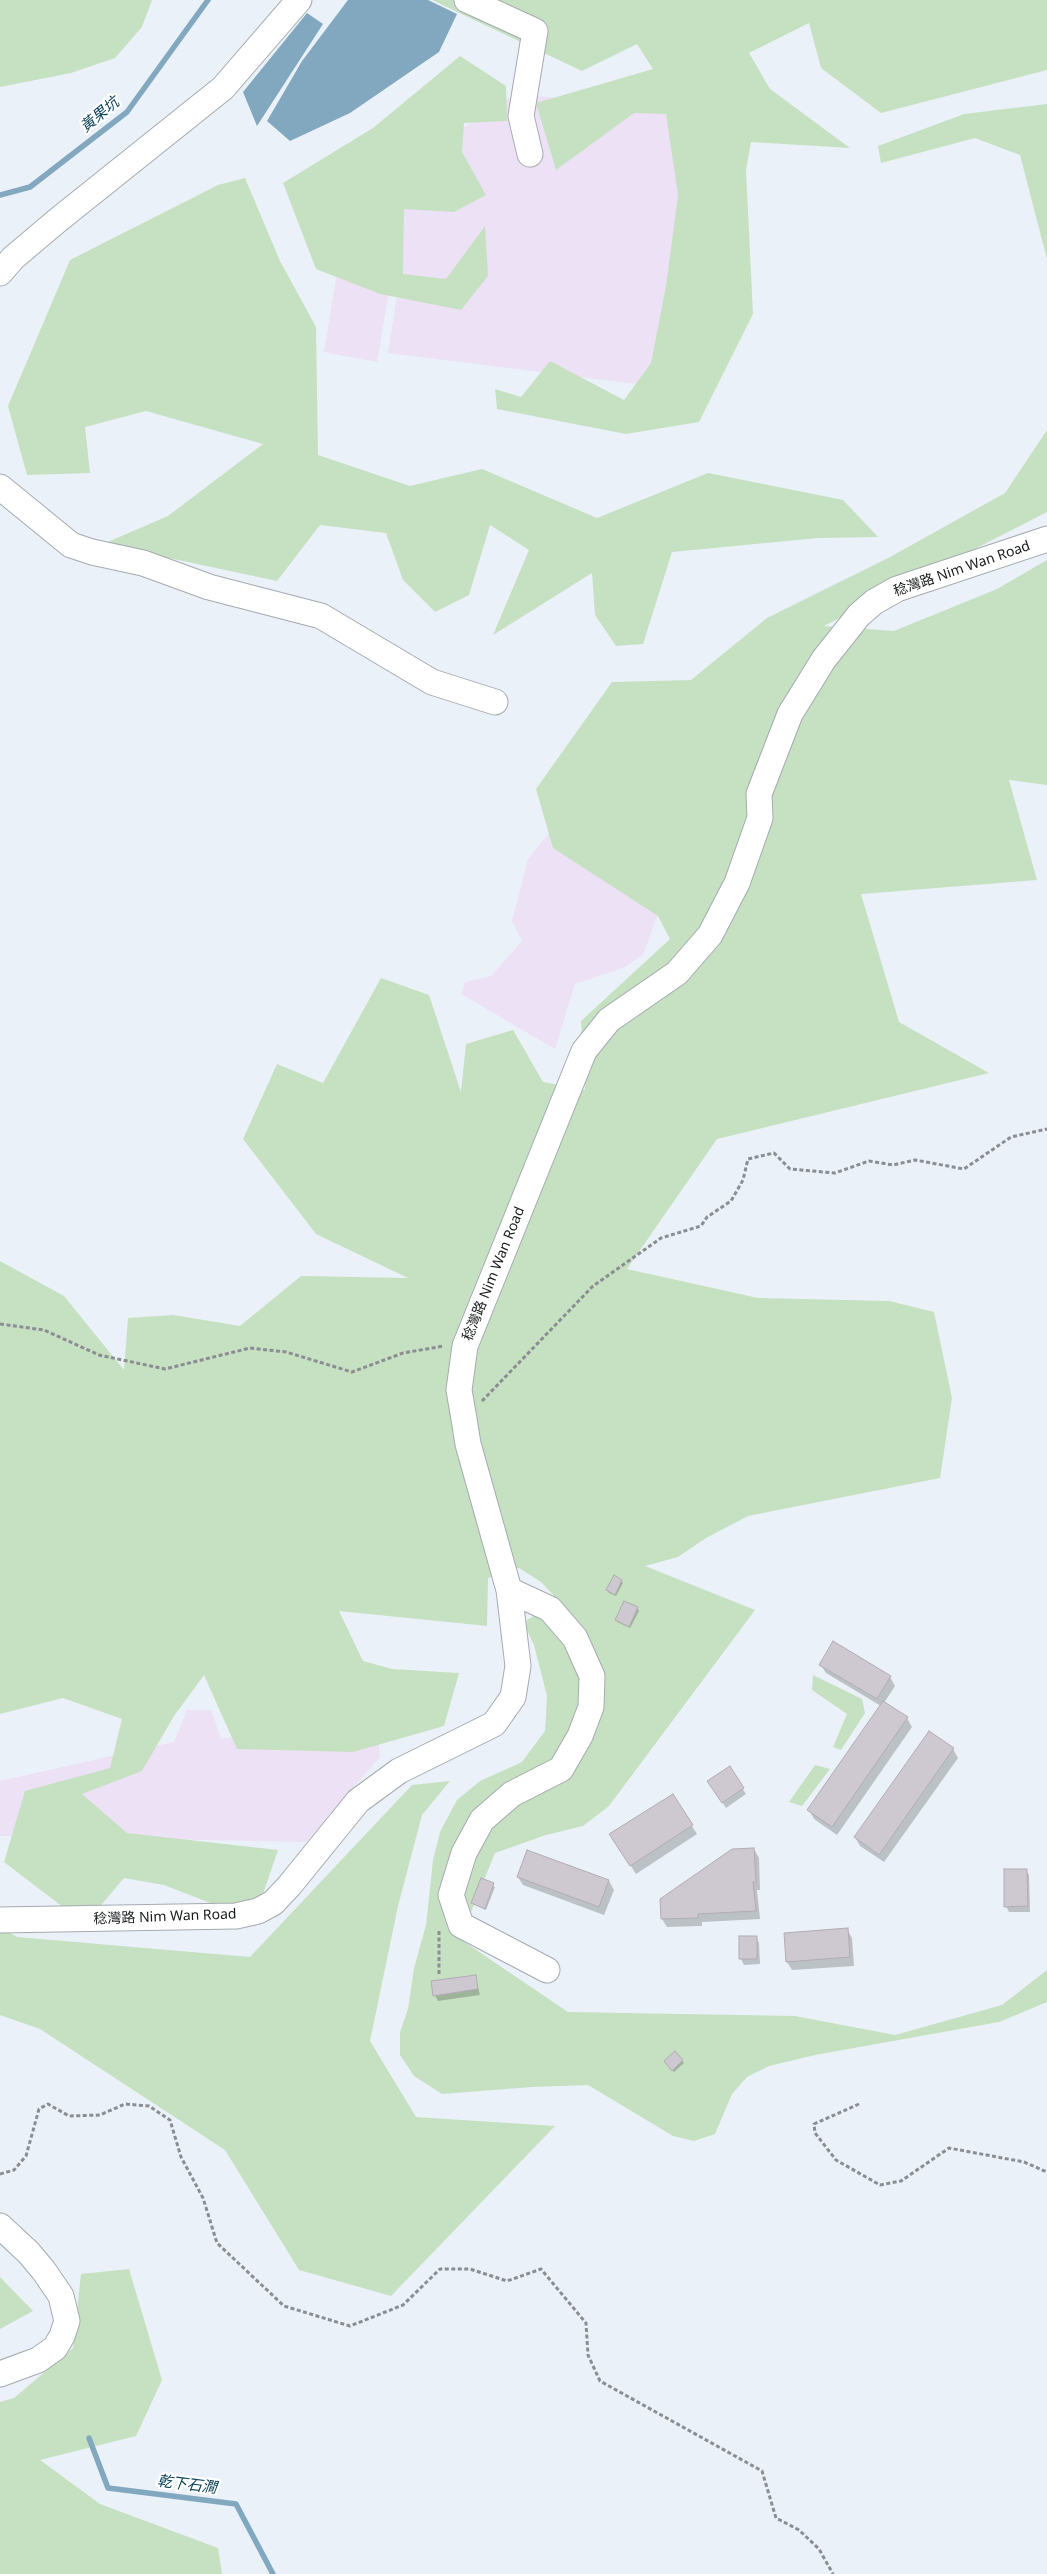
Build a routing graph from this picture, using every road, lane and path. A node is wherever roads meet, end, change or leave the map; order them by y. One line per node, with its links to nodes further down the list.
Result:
1 (299, 0): 4 (street)
2 (467, 0): 3 (street)
3 (530, 154)
4 (0, 273)
5 (0, 487): 7 (street)
6 (1047, 540): 10 (street, 稔灣路 Nim Wan Road)
7 (495, 702)
8 (1047, 1128): 11 (path)
9 (0, 1324): 10 (path)
10 (465, 1349): 11 (street, 稔灣路 Nim Wan Road)
11 (464, 1419): 12 (street, 稔灣路 Nim Wan Road)
12 (509, 1590): 13 (street, 稔灣路 Nim Wan Road); 14 (street)
13 (0, 1920)
14 (547, 1970)
15 (859, 2104): 16 (path)
16 (1047, 2172)
17 (0, 2174): 20 (path)
18 (0, 2226): 19 (street)
19 (0, 2374)
20 (833, 2574)

